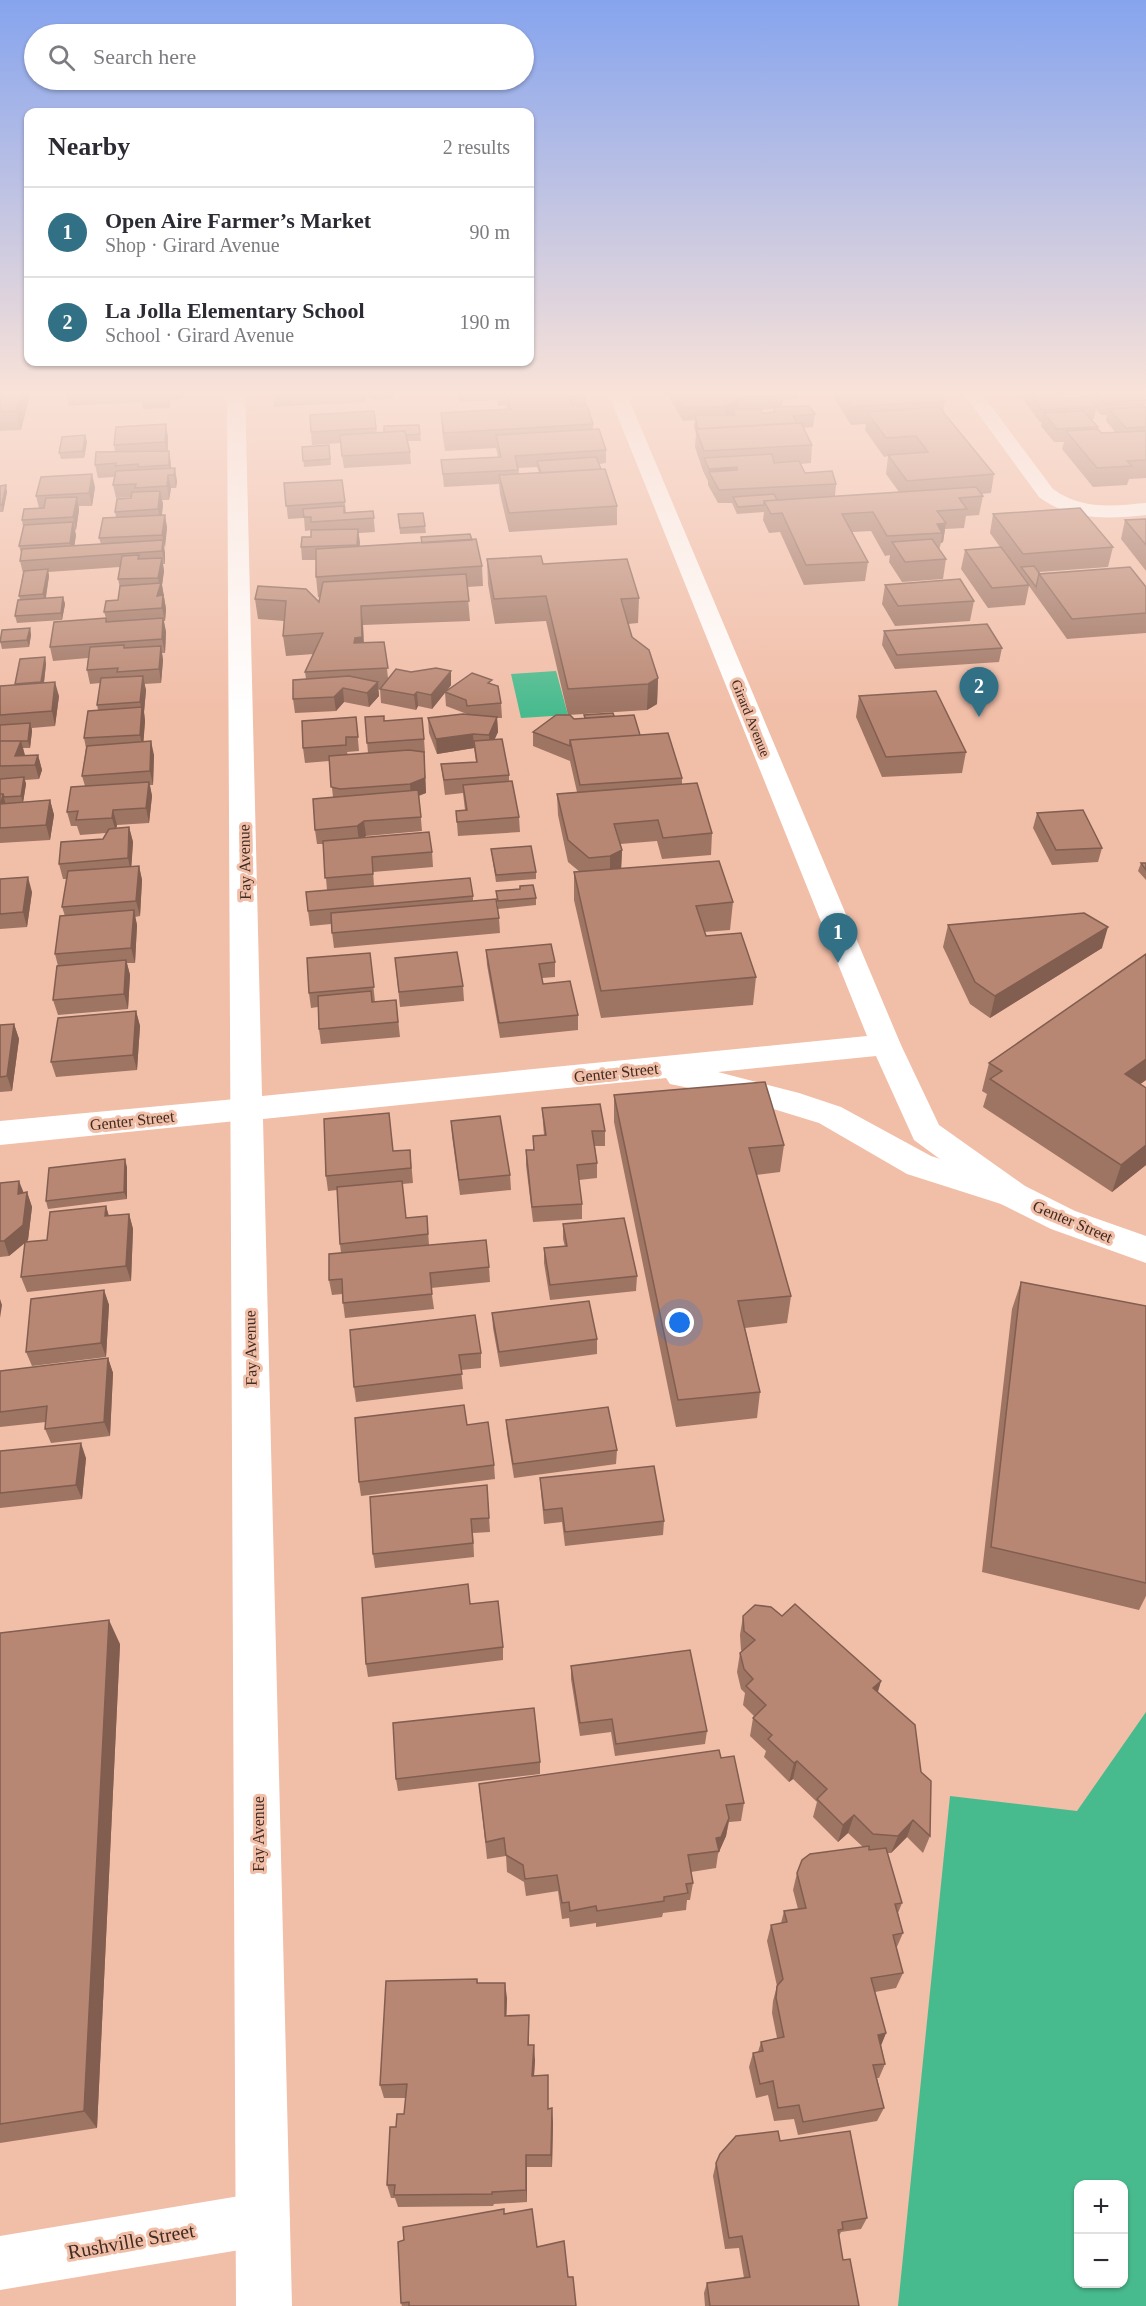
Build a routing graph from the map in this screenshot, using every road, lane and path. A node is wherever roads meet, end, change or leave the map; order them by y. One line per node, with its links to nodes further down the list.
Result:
1 (237, 498): 7 (street, Fay Avenue)
2 (660, 498): 5 (street, Girard Avenue)
3 (1053, 498): 4 (street)
4 (1146, 509)
5 (886, 1045): 6 (street, Genter Street); 9 (street, Genter Street)
6 (644, 1069): 7 (street, Genter Street); 9 (street)
7 (246, 1109): 8 (street, Genter Street); 11 (street, Fay Avenue)
8 (0, 1133)
9 (1013, 1195): 10 (street, Genter Street)
10 (1146, 1250)
11 (263, 2219): 12 (street, Rushville Street); 13 (street, Fay Avenue)
12 (0, 2263)
13 (264, 2306)

